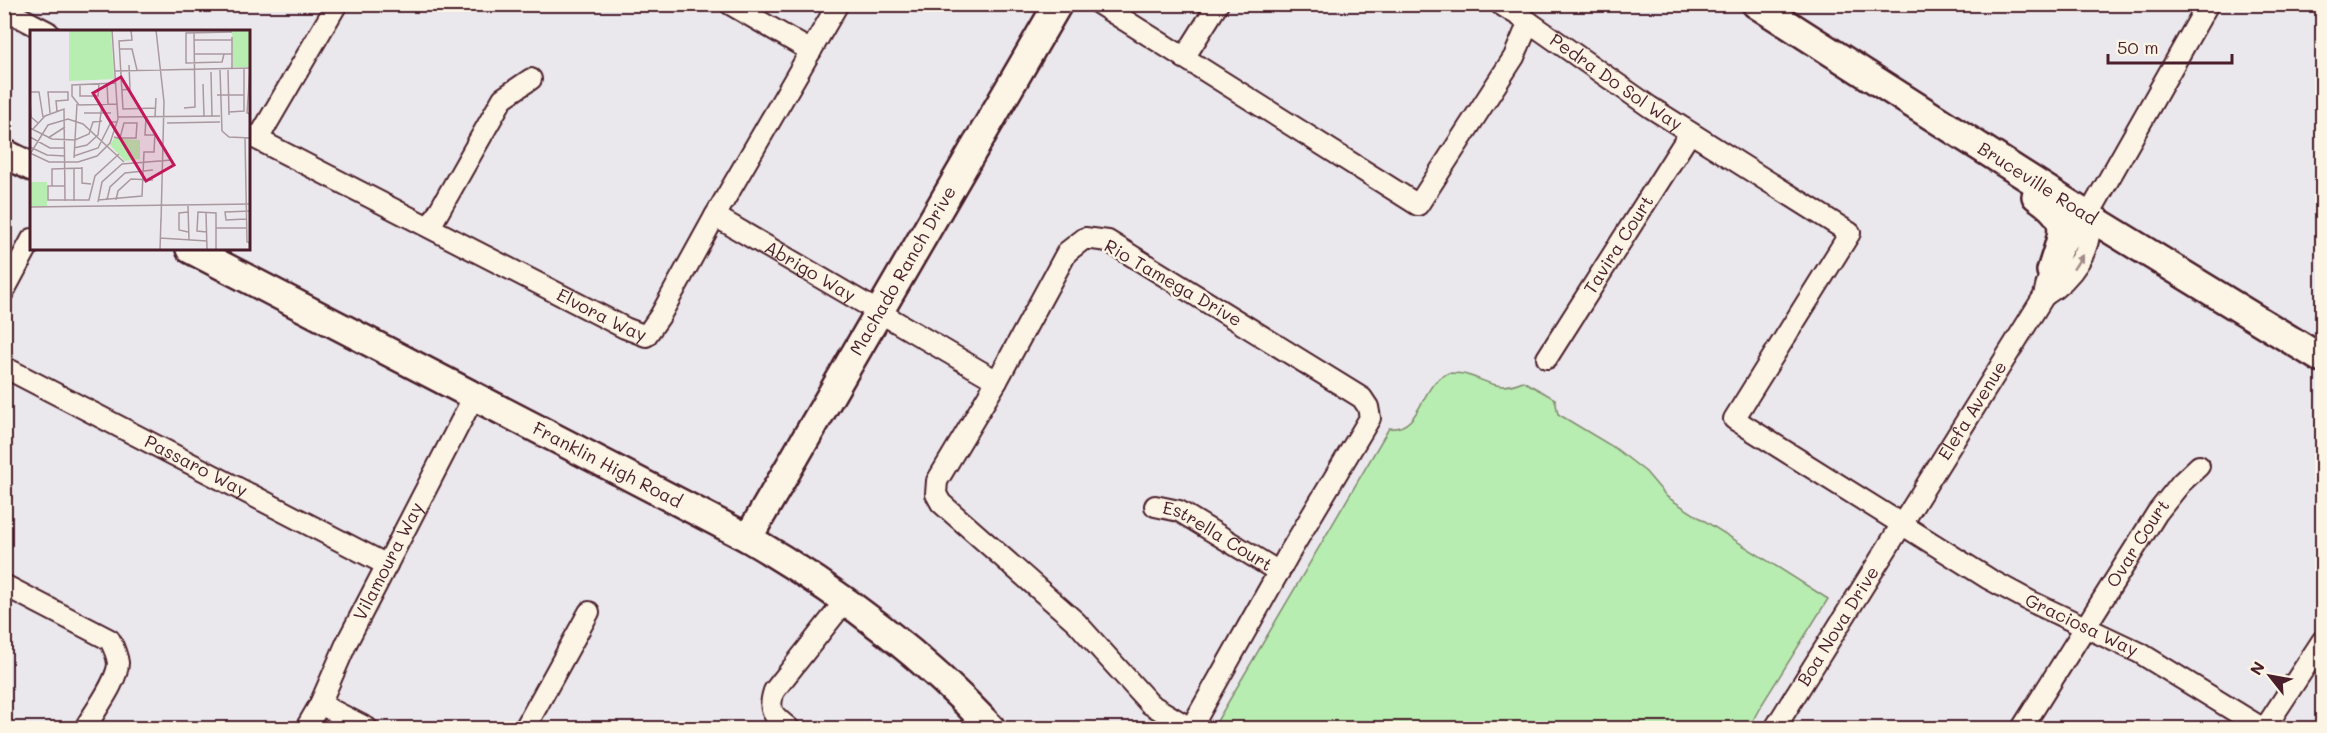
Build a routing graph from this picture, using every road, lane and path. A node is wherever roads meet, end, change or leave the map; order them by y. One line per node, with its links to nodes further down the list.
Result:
1 (337, 4): 17 (street)
2 (730, 4): 13 (street)
3 (838, 4): 13 (street, Elvora Way)
4 (1058, 4): 28 (street, Machado Ranch Drive)
5 (1099, 4): 14 (street, Pedra Do Sol Way)
6 (1218, 4): 14 (street)
7 (1500, 4): 11 (street)
8 (1756, 4): 20 (street, Bruceville Road)
9 (2208, 4): 22 (street, Elefa Avenue)
10 (4, 9): 12 (street)
11 (1529, 22): 14 (street, Pedra Do Sol Way); 16 (street, Pedra Do Sol Way)
12 (44, 30)
13 (811, 51): 21 (street, Elvora Way)
14 (1184, 58)
15 (531, 79): 23 (street)
16 (1690, 133): 29 (street, Tavira Court); 36 (street, Pedra Do Sol Way)
17 (253, 137): 23 (street, Elvora Way)
18 (4, 153): 19 (street)
19 (30, 166)
20 (2023, 174): 22 (street, Bruceville Road); 26 (street)
21 (715, 216): 23 (street, Elvora Way); 28 (street, Abrigo Way)
22 (2088, 216): 26 (street, Elefa Avenue); 30 (street, Bruceville Road)
23 (430, 227)
24 (30, 243): 27 (street)
25 (192, 250): 33 (street, Franklin High Road)
26 (2047, 284): 36 (street, Elefa Avenue)
27 (4, 291)
28 (881, 311): 32 (street, Abrigo Way); 37 (street, Machado Ranch Drive)
29 (1547, 358)
30 (2322, 358)
31 (4, 366): 38 (street, Passaro Way)
32 (997, 381): 39 (street, Rio Tamega Drive); 52 (street, Rio Tamega Drive)
33 (474, 396): 37 (street, Franklin High Road); 38 (street, Vilamoura Way)
34 (2199, 466): 43 (street, Ovar Court)
35 (1155, 506): 39 (street, Estrella Court)
36 (1901, 524): 43 (street, Graciosa Way); 53 (street, Boa Nova Drive)
37 (748, 538): 41 (street, Franklin High Road)
38 (387, 565): 45 (street, Vilamoura Way)
39 (1279, 572): 52 (street, Rio Tamega Drive)
40 (4, 585): 46 (street)
41 (846, 600): 50 (street); 51 (street, Franklin High Road)
42 (589, 612): 49 (street)
43 (2085, 627): 54 (street, Ovar Court); 55 (street, Graciosa Way)
44 (2322, 641): 55 (street)
45 (320, 704): 47 (street, Vilamoura Way); 48 (street)
46 (85, 729)
47 (306, 729)
48 (367, 729)
49 (525, 729)
50 (789, 729)
51 (991, 729)
52 (1191, 729)
53 (1775, 729)
54 (2022, 729)
55 (2263, 729)

